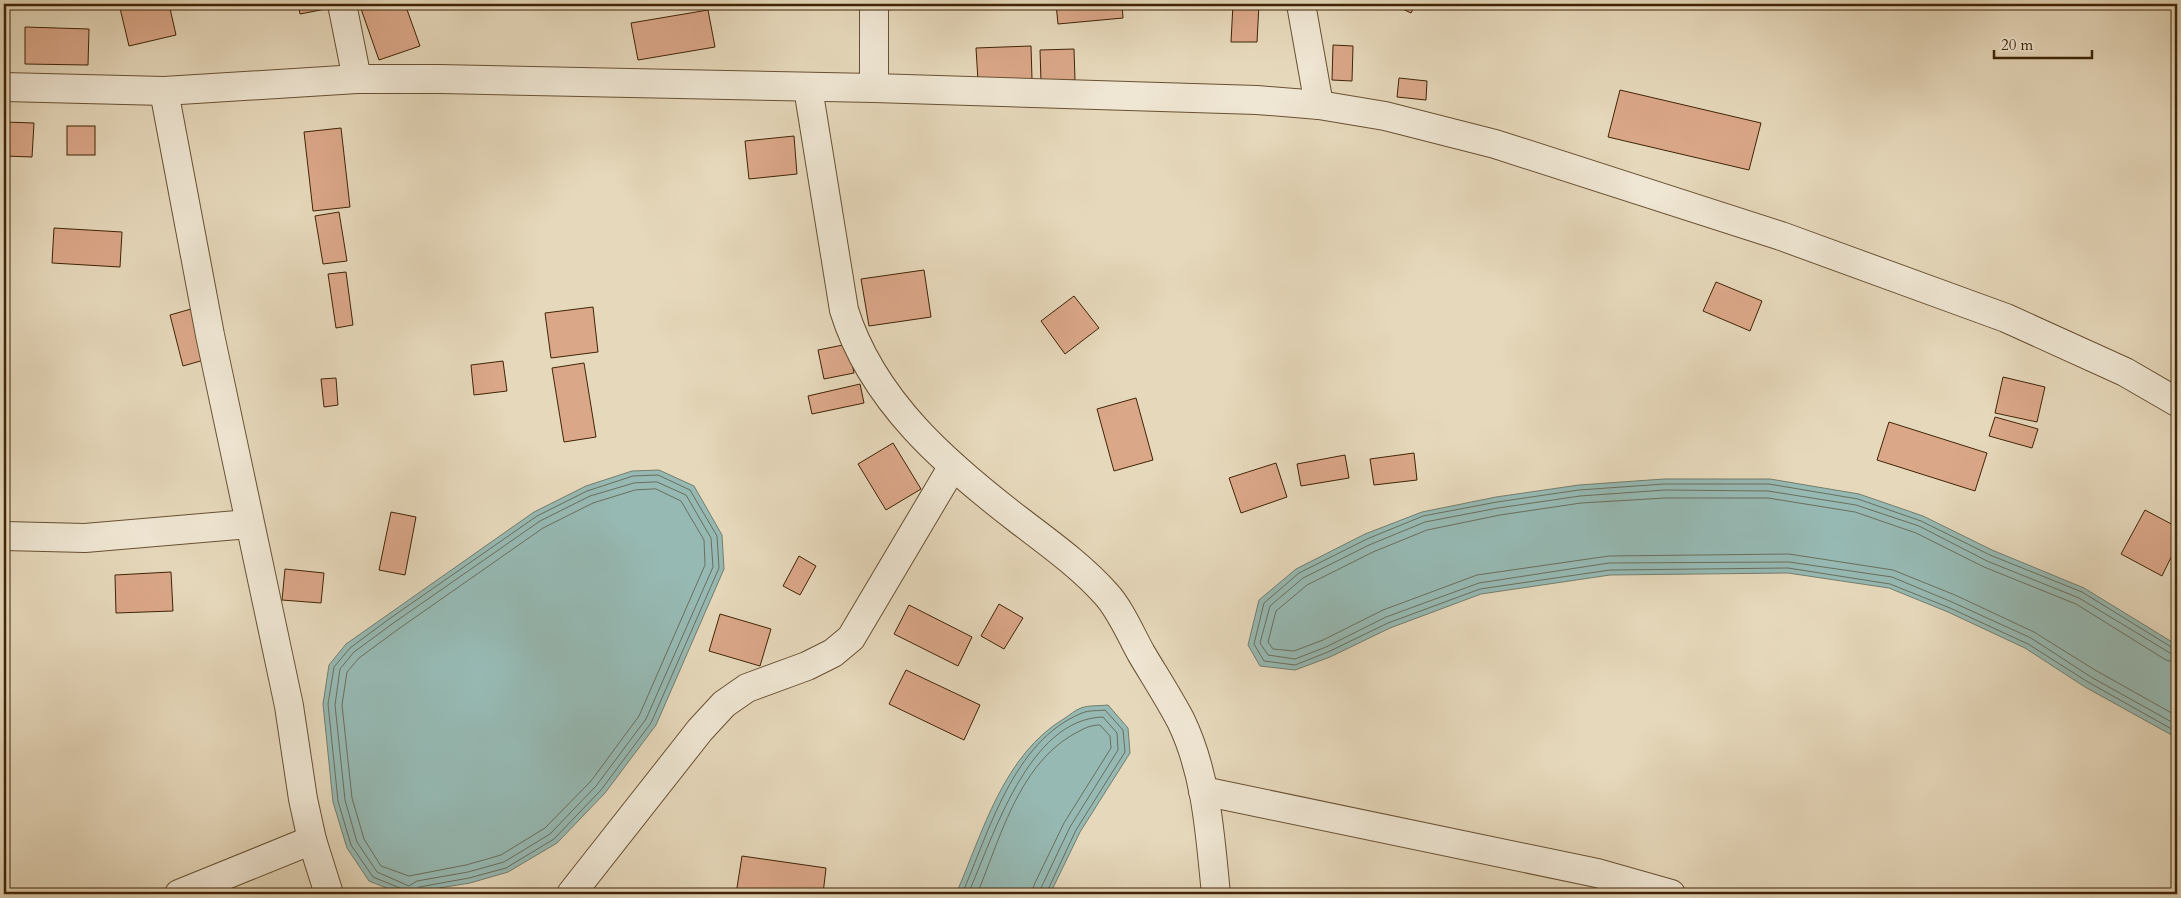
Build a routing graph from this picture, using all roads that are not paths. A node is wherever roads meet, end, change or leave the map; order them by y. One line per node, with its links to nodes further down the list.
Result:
1 (342, 4): 4 (street)
2 (874, 4): 7 (street)
3 (1301, 4): 9 (street)
4 (357, 79): 6 (street); 8 (street)
5 (4, 87): 8 (street)
6 (808, 88): 7 (street); 11 (street)
7 (874, 88): 9 (street)
8 (164, 91): 12 (street)
9 (1319, 105): 10 (street)
10 (2177, 402)
11 (953, 466): 14 (street); 18 (street)
12 (249, 524): 13 (street); 15 (street)
13 (4, 536)
14 (1203, 791): 19 (street); 20 (street)
15 (312, 840): 16 (street); 17 (street)
16 (179, 894)
17 (329, 894)
18 (572, 894)
19 (1216, 894)
20 (1671, 894)

